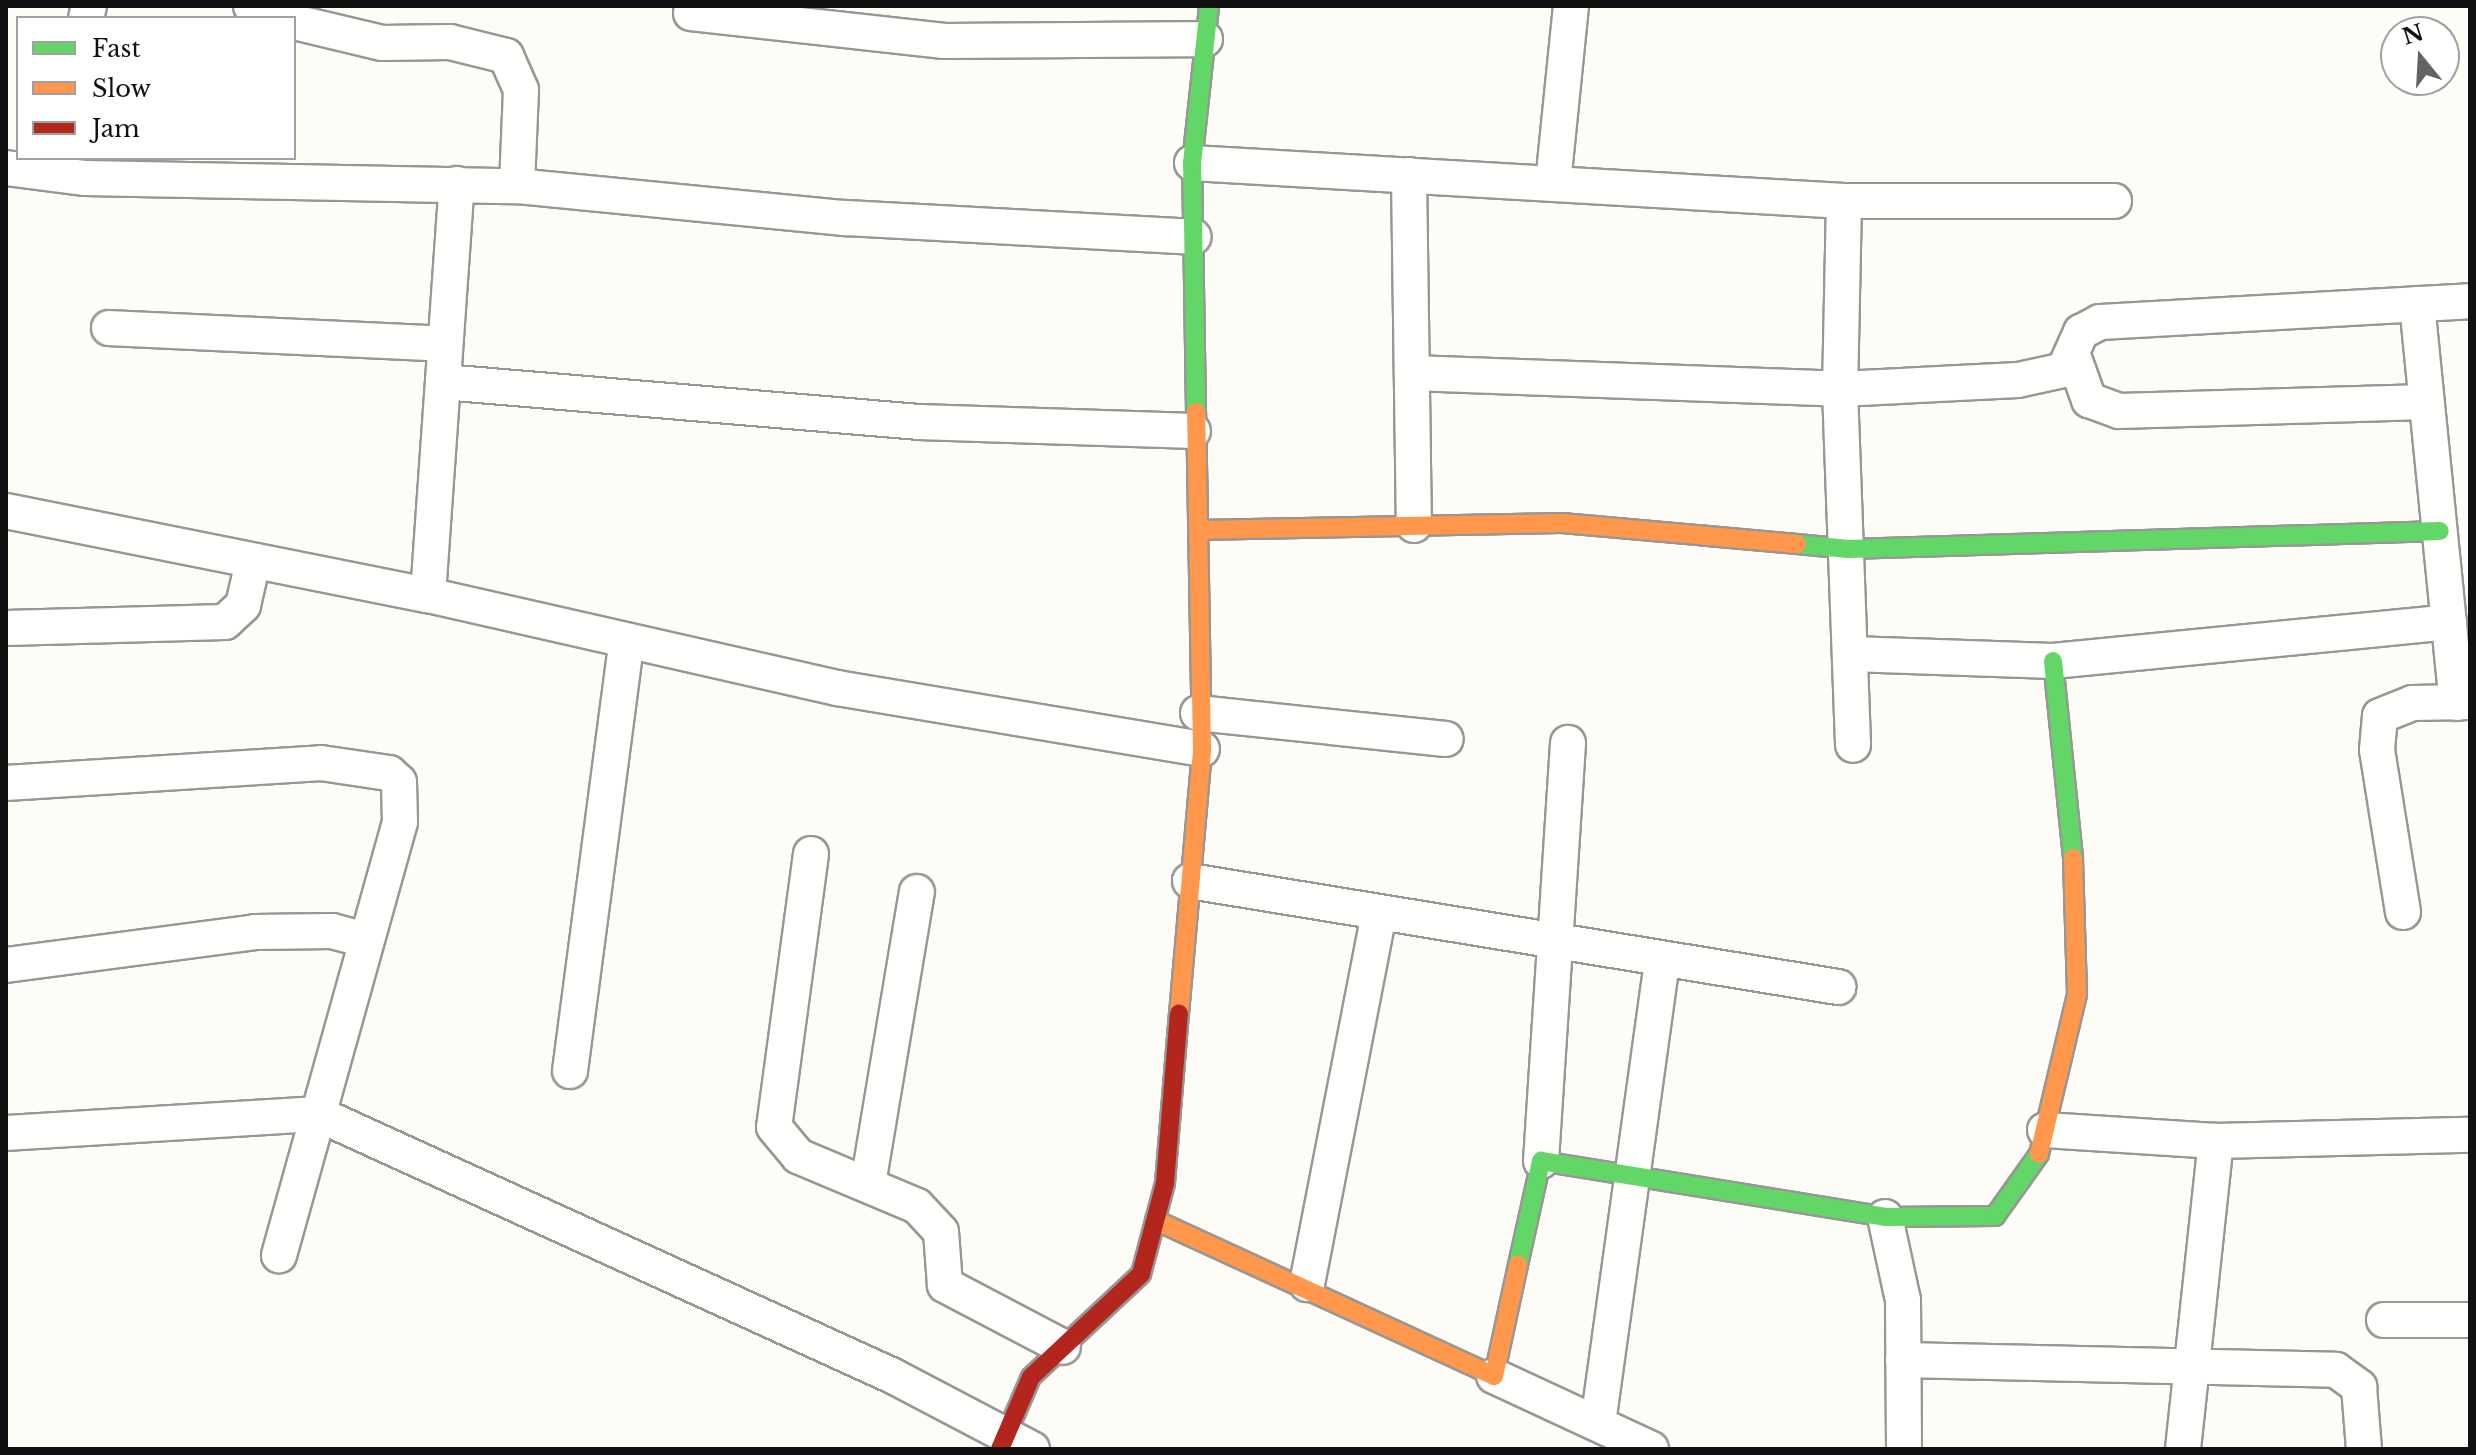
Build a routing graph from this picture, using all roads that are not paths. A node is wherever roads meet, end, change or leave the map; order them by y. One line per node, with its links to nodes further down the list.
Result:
1 (1571, 6): 10 (street)
2 (691, 13): 4 (street)
3 (296, 22): 12 (street)
4 (1207, 23): 5 (street)
5 (1192, 163): 9 (street); 15 (street)
6 (47, 166): 7 (street); 8 (street)
7 (6, 168)
8 (229, 169): 11 (street)
9 (1409, 175): 10 (street); 21 (street)
10 (1553, 183): 13 (street)
11 (457, 184): 12 (street); 19 (street)
12 (517, 186): 15 (street)
13 (1844, 201): 14 (street); 23 (street)
14 (2114, 201)
15 (1193, 237): 25 (street)
16 (2470, 301): 17 (street)
17 (2417, 304): 20 (street); 24 (street)
18 (109, 328): 19 (street)
19 (443, 344): 22 (street)
20 (2074, 358): 23 (street); 24 (street)
21 (1412, 373): 23 (street); 27 (street)
22 (443, 382): 25 (street); 32 (street)
23 (1840, 389): 30 (street)
24 (2426, 402): 29 (street)
25 (1193, 431): 28 (street)
26 (6, 511): 31 (street)
27 (1414, 525): 28 (street); 30 (street)
28 (1198, 530): 39 (street)
29 (2440, 531): 30 (street); 33 (street)
30 (1849, 549): 36 (street)
31 (253, 562): 32 (street); 34 (street)
32 (428, 595): 35 (street)
33 (2449, 622): 37 (street); 38 (street)
34 (6, 628)
35 (626, 644): 43 (street); 55 (street)
36 (1851, 654): 37 (street); 42 (street)
37 (2053, 661): 57 (street)
38 (2464, 702): 48 (street)
39 (1198, 713): 40 (street); 43 (street)
40 (1446, 739)
41 (1568, 743): 51 (street)
42 (1853, 745)
43 (1202, 749): 46 (street)
44 (6, 783): 50 (street)
45 (811, 854): 63 (street)
46 (1190, 881): 49 (street); 65 (street)
47 (917, 892): 63 (street)
48 (2403, 912)
49 (1379, 913): 51 (street); 67 (street)
50 (366, 940): 53 (street); 56 (street)
51 (1558, 942): 52 (street); 61 (street)
52 (1662, 959): 54 (street); 62 (street)
53 (6, 965)
54 (1838, 987)
55 (570, 1071)
56 (318, 1114): 58 (street); 66 (street); 75 (street)
57 (2045, 1130): 60 (street); 64 (street)
58 (6, 1133)
59 (2470, 1135): 60 (street)
60 (2216, 1141): 72 (street)
61 (1541, 1161): 62 (street); 73 (street)
62 (1634, 1176): 64 (street); 74 (street)
63 (868, 1184): 70 (street)
64 (1885, 1217): 71 (street)
65 (1155, 1220): 67 (street); 70 (street)
66 (279, 1255)
67 (1307, 1284): 73 (street)
68 (2384, 1320): 69 (street)
69 (2470, 1320)
70 (1063, 1347): 75 (street)
71 (1903, 1360): 72 (street); 77 (street)
72 (2191, 1370): 78 (street); 79 (street)
73 (1494, 1376): 74 (street)
74 (1598, 1423): 76 (street)
75 (1013, 1443)
76 (1651, 1449)
77 (1904, 1449)
78 (2183, 1449)
79 (2364, 1449)

